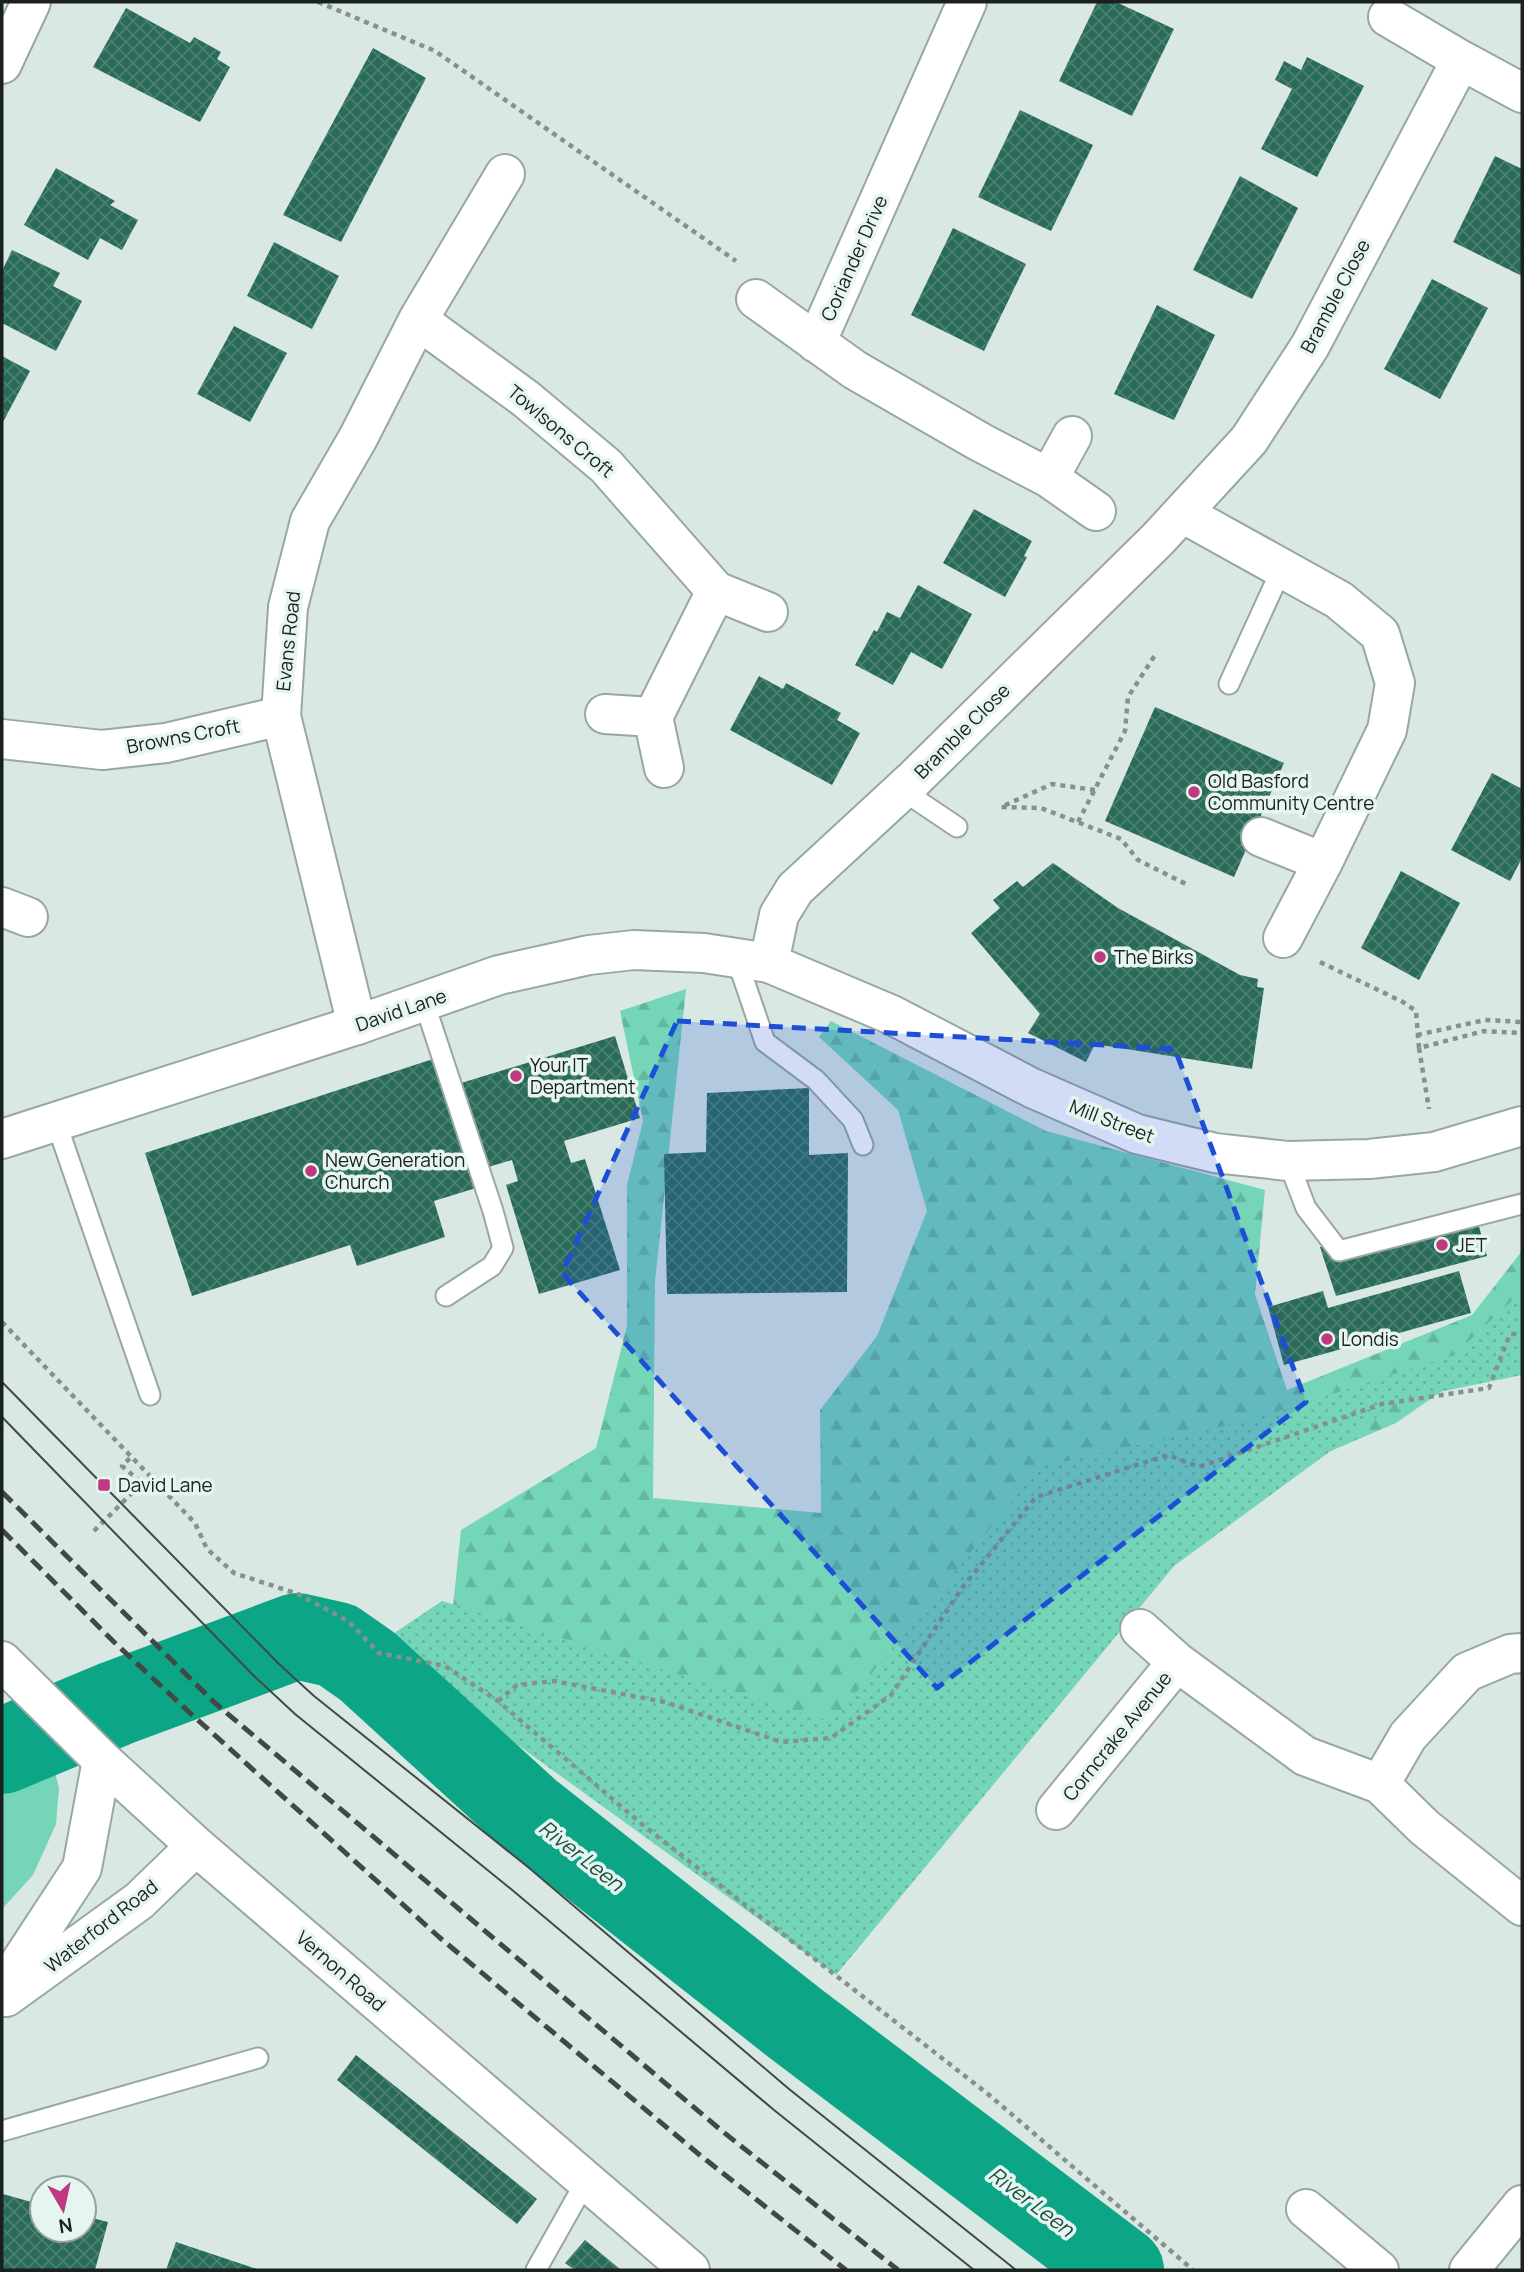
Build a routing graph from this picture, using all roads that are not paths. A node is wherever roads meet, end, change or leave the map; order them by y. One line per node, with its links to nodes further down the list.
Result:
1 (31, 2): 5 (street)
2 (967, 2): 10 (street, Coriander Drive)
3 (1388, 17): 4 (street)
4 (1461, 60): 6 (street); 14 (street, Bramble Close)
5 (2, 64)
6 (1522, 93)
7 (505, 174): 9 (street, Evans Road)
8 (756, 299): 10 (street)
9 (418, 320): 16 (street, Towlsons Croft); 20 (street, Evans Road)
10 (816, 343): 12 (street, Coriander Drive)
11 (1072, 436): 12 (street)
12 (1049, 478): 13 (street, Coriander Drive)
13 (1096, 511)
14 (1182, 513): 15 (street); 24 (street, Bramble Close)
15 (1282, 568): 18 (lane); 27 (street)
16 (716, 591): 17 (street, Towlsons Croft); 21 (street)
17 (768, 612)
18 (1229, 684)
19 (606, 715): 21 (street)
20 (281, 716): 22 (street, Browns Croft); 31 (street, Evans Road)
21 (653, 717): 23 (street)
22 (2, 739)
23 (664, 768)
24 (902, 790): 25 (lane); 29 (street, Bramble Close)
25 (957, 827)
26 (1261, 837): 27 (street)
27 (1323, 862): 28 (street)
28 (1291, 923)
29 (752, 960): 30 (street, David Lane); 35 (lane); 36 (street, Mill Street)
30 (424, 1002): 31 (street, David Lane); 38 (lane)
31 (357, 1025): 32 (street, David Lane)
32 (56, 1122): 34 (street, David Lane); 39 (lane)
33 (1522, 1126): 36 (street, Mill Street)
34 (2, 1139)
35 (863, 1145)
36 (1288, 1161): 37 (lane)
37 (1522, 1204)
38 (446, 1296)
39 (150, 1395)
40 (1140, 1629): 43 (street, Corncrake Avenue)
41 (1522, 1653): 45 (street)
42 (2, 1661): 44 (street, Vernon Road)
43 (1177, 1662): 45 (street, Corncrake Avenue); 46 (street, Corncrake Avenue)
44 (102, 1760): 47 (street, Vernon Road); 49 (street, Waterford Road)
45 (1380, 1784): 48 (street, Corncrake Avenue)
46 (1056, 1810)
47 (196, 1846): 50 (street, Waterford Road); 53 (street, Vernon Road)
48 (1522, 1906)
49 (2, 1990)
50 (2, 2001)
51 (258, 2058): 52 (lane)
52 (2, 2131)
53 (586, 2181): 56 (lane); 57 (street, Vernon Road)
54 (1522, 2205): 59 (street)
55 (1306, 2208): 58 (street)
56 (536, 2270)
57 (690, 2270)
58 (1379, 2270)
59 (1469, 2270)

